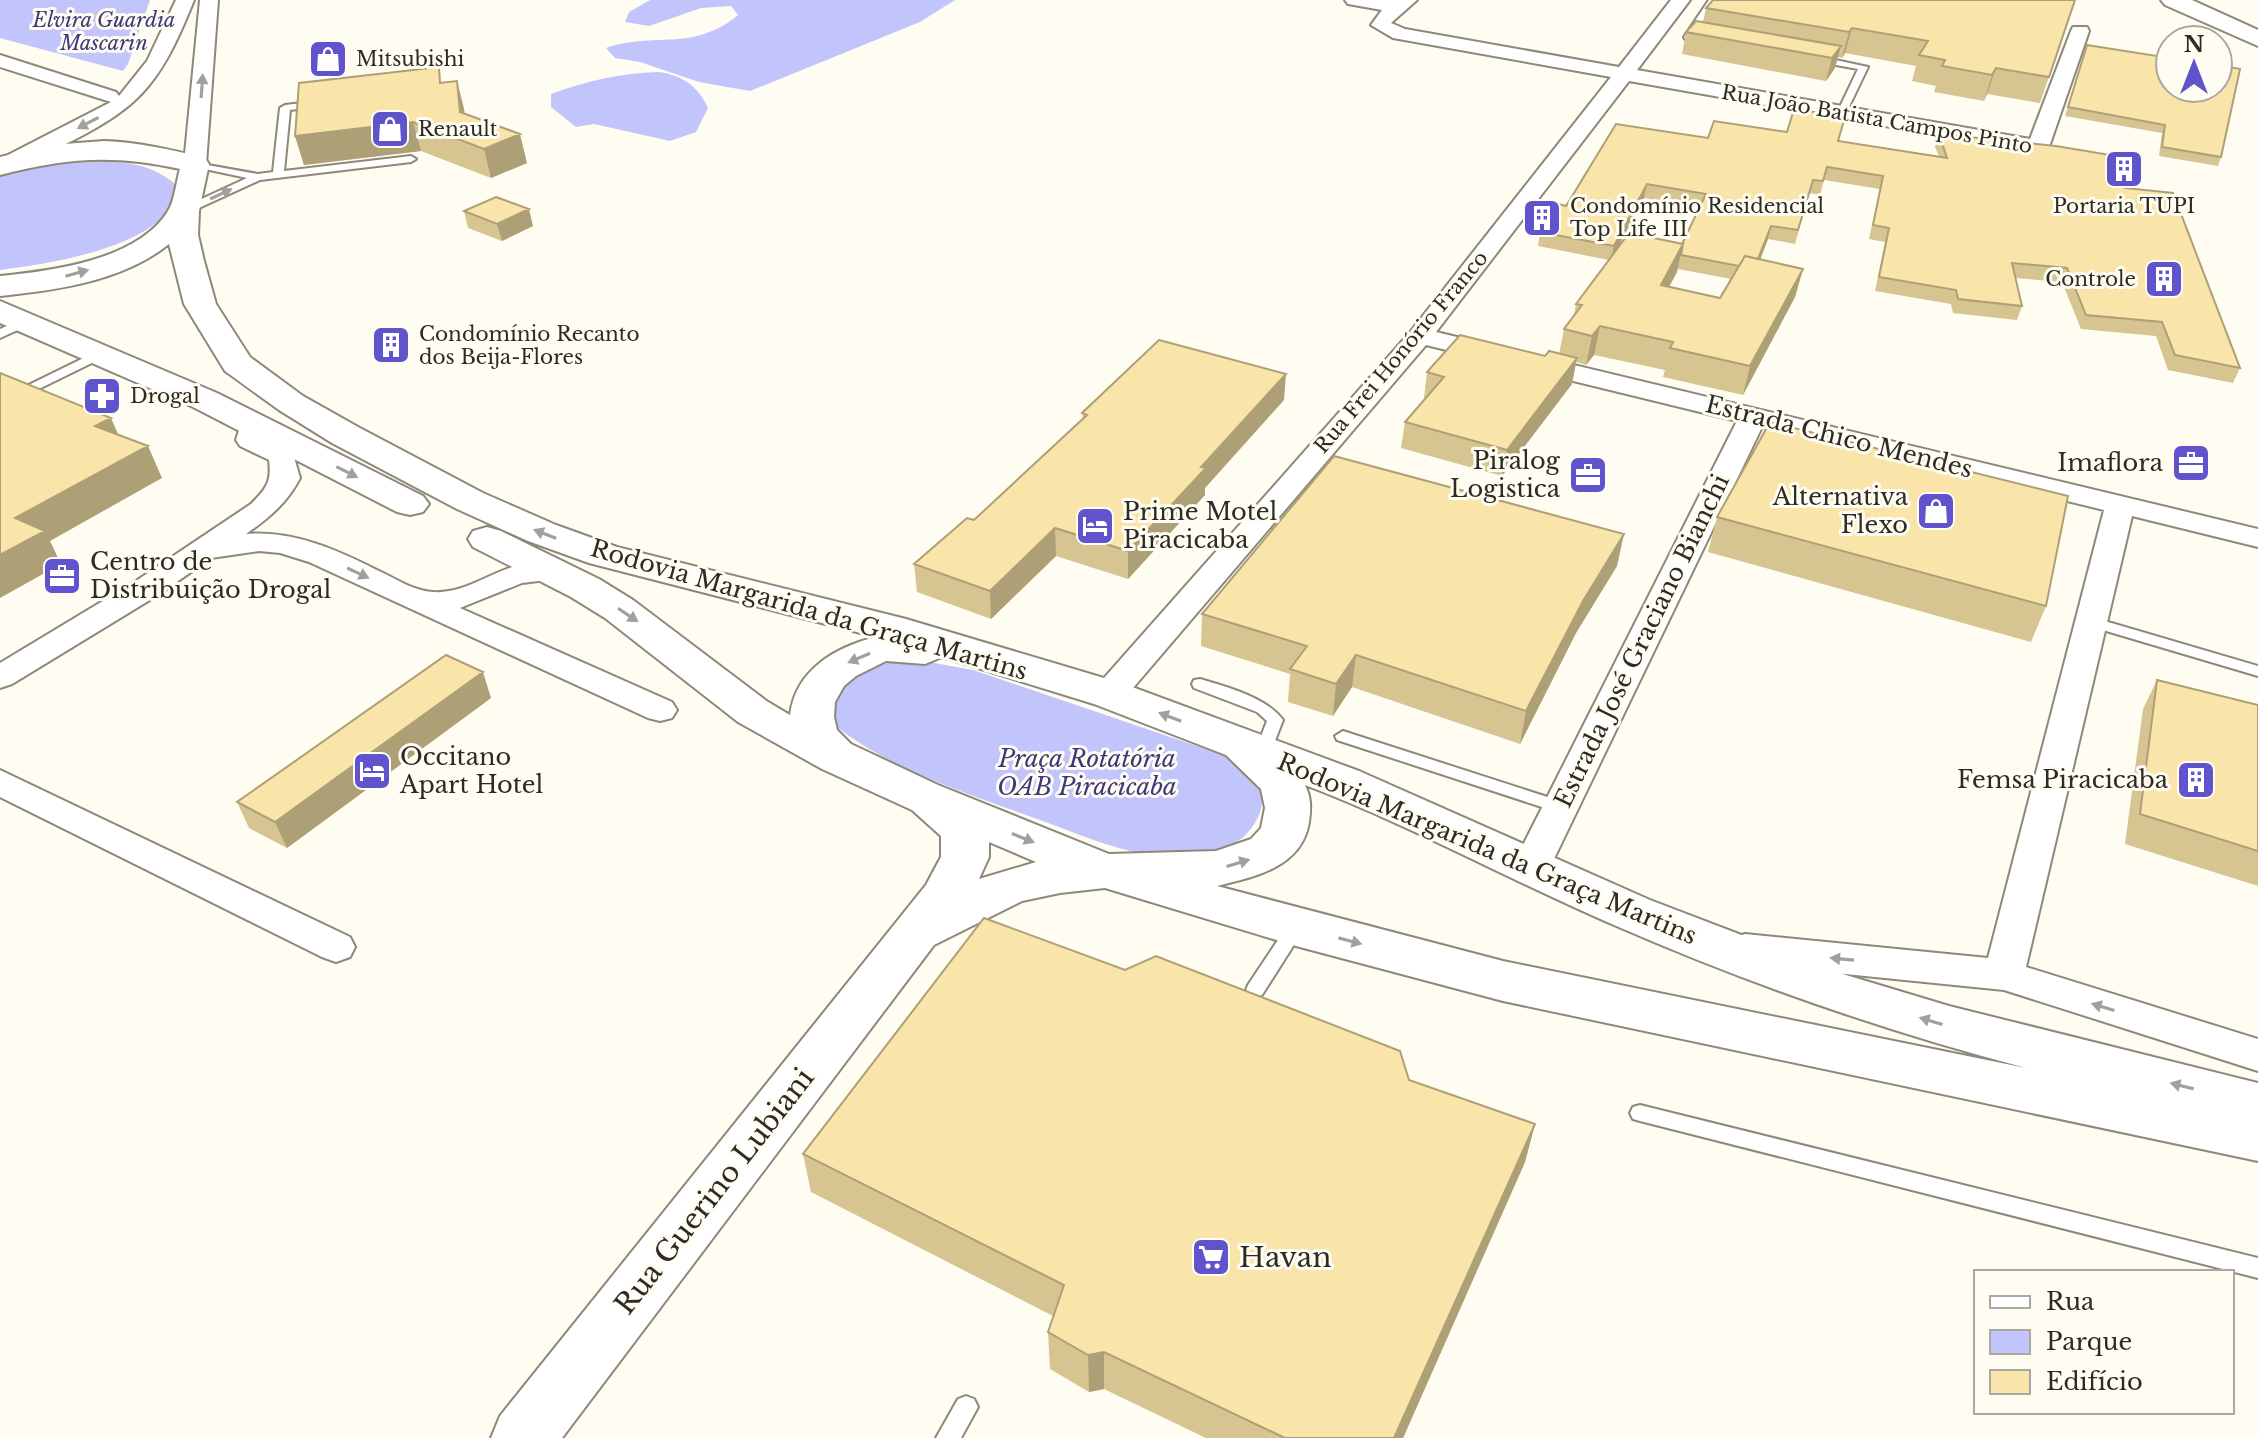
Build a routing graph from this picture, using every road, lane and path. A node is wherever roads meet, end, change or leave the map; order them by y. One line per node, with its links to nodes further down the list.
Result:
1 (185, 0): 20 (street, one-way to 20)
2 (209, 0): 21 (street, Rodovia Margarida da Graça Martins, one-way to 2)
3 (1354, 0): 8 (street)
4 (1681, 0): 15 (street, Rua Frei Honório Franco)
5 (1713, 0): 11 (lane)
6 (2173, 0): 12 (main road)
7 (2227, 0): 9 (main road)
8 (1402, 3): 15 (street, Rua João Batista Campos Pinto)
9 (2258, 14)
10 (2080, 31): 18 (street, Rua João Batista Campos Pinto)
11 (1701, 39)
12 (2258, 39)
13 (1804, 57): 18 (lane)
14 (0, 61): 16 (street)
15 (1622, 76): 18 (street, Rua João Batista Campos Pinto); 27 (street, Rua Frei Honório Franco)
16 (109, 96)
17 (332, 102): 22 (lane)
18 (1842, 113)
19 (411, 159): 22 (lane)
20 (7, 164): 21 (main road)
21 (195, 164): 23 (lane); 24 (main road, Rodovia Margarida da Graça Martins)
22 (278, 175): 23 (lane)
23 (258, 177): 24 (lane, one-way to 23)
24 (184, 211): 25 (main road, one-way to 24); 29 (main road, Rodovia Margarida da Graça Martins)
25 (0, 286)
26 (8, 322): 28 (main road, Rodovia Margarida da Graça Martins)
27 (1420, 336): 32 (street, Estrada Chico Mendes); 48 (street, Rua Frei Honório Franco)
28 (100, 354): 30 (main road, Rodovia Margarida da Graça Martins); 31 (lane)
29 (237, 364): 30 (main road); 44 (main road, Rodovia Margarida da Graça Martins, one-way to 29)
30 (161, 381): 33 (main road, Rodovia Margarida da Graça Martins)
31 (0, 404)
32 (1753, 416): 35 (street, Estrada Chico Mendes); 56 (street, Estrada José Graciano Bianchi)
33 (253, 423): 34 (street); 39 (main road, Rodovia Margarida da Graça Martins, one-way to 39)
34 (278, 493): 37 (street); 38 (street)
35 (2120, 505): 36 (street, Estrada Chico Mendes); 42 (street)
36 (2258, 538)
37 (310, 550): 38 (street); 41 (street, one-way to 41)
38 (180, 566): 46 (street)
39 (552, 571): 40 (street); 53 (main road, Rodovia Margarida da Graça Martins, one-way to 53)
40 (482, 592): 41 (street); 43 (street)
41 (418, 601): 43 (street)
42 (2091, 622): 45 (lane); 63 (street)
43 (493, 634): 49 (street)
44 (1017, 668): 48 (main road, Rodovia Margarida da Graça Martins); 53 (main road, one-way to 53)
45 (2258, 671)
46 (0, 677)
47 (1200, 684): 52 (lane)
48 (1109, 694): 50 (main road, Rodovia Margarida da Graça Martins, one-way to 48)
49 (660, 710)
50 (1211, 733): 52 (main road, Rodovia Margarida da Graça Martins); 58 (main road, one-way to 50)
51 (1343, 736): 56 (lane)
52 (1263, 752): 57 (main road, Rodovia Margarida da Graça Martins)
53 (838, 758): 55 (main road, Rodovia Margarida da Graça Martins)
54 (0, 782): 62 (street)
55 (922, 796): 58 (main road, Rodovia Margarida da Graça Martins, one-way to 58); 60 (main road, Rua Guerino Lubiani)
56 (1560, 807): 57 (street, Estrada José Graciano Bianchi)
57 (1532, 865): 61 (main road, Rodovia Margarida da Graça Martins)
58 (1105, 871): 59 (main road, Rodovia Margarida da Graça Martins); 60 (main road, Rua Guerino Lubiani)
59 (1296, 927): 64 (lane); 68 (main road, Rodovia Margarida da Graça Martins, one-way to 68)
60 (905, 943): 71 (main road, Rua Guerino Lubiani)
61 (1713, 946): 63 (street, one-way to 61); 66 (main road, Rodovia Margarida da Graça Martins, one-way to 61)
62 (336, 947)
63 (2004, 975): 65 (street, one-way to 63)
64 (1255, 990)
65 (2258, 1055)
66 (2258, 1105)
67 (1640, 1113): 69 (lane)
68 (2258, 1138)
69 (2258, 1268)
70 (966, 1407): 72 (lane)
71 (523, 1438)
72 (948, 1438)

